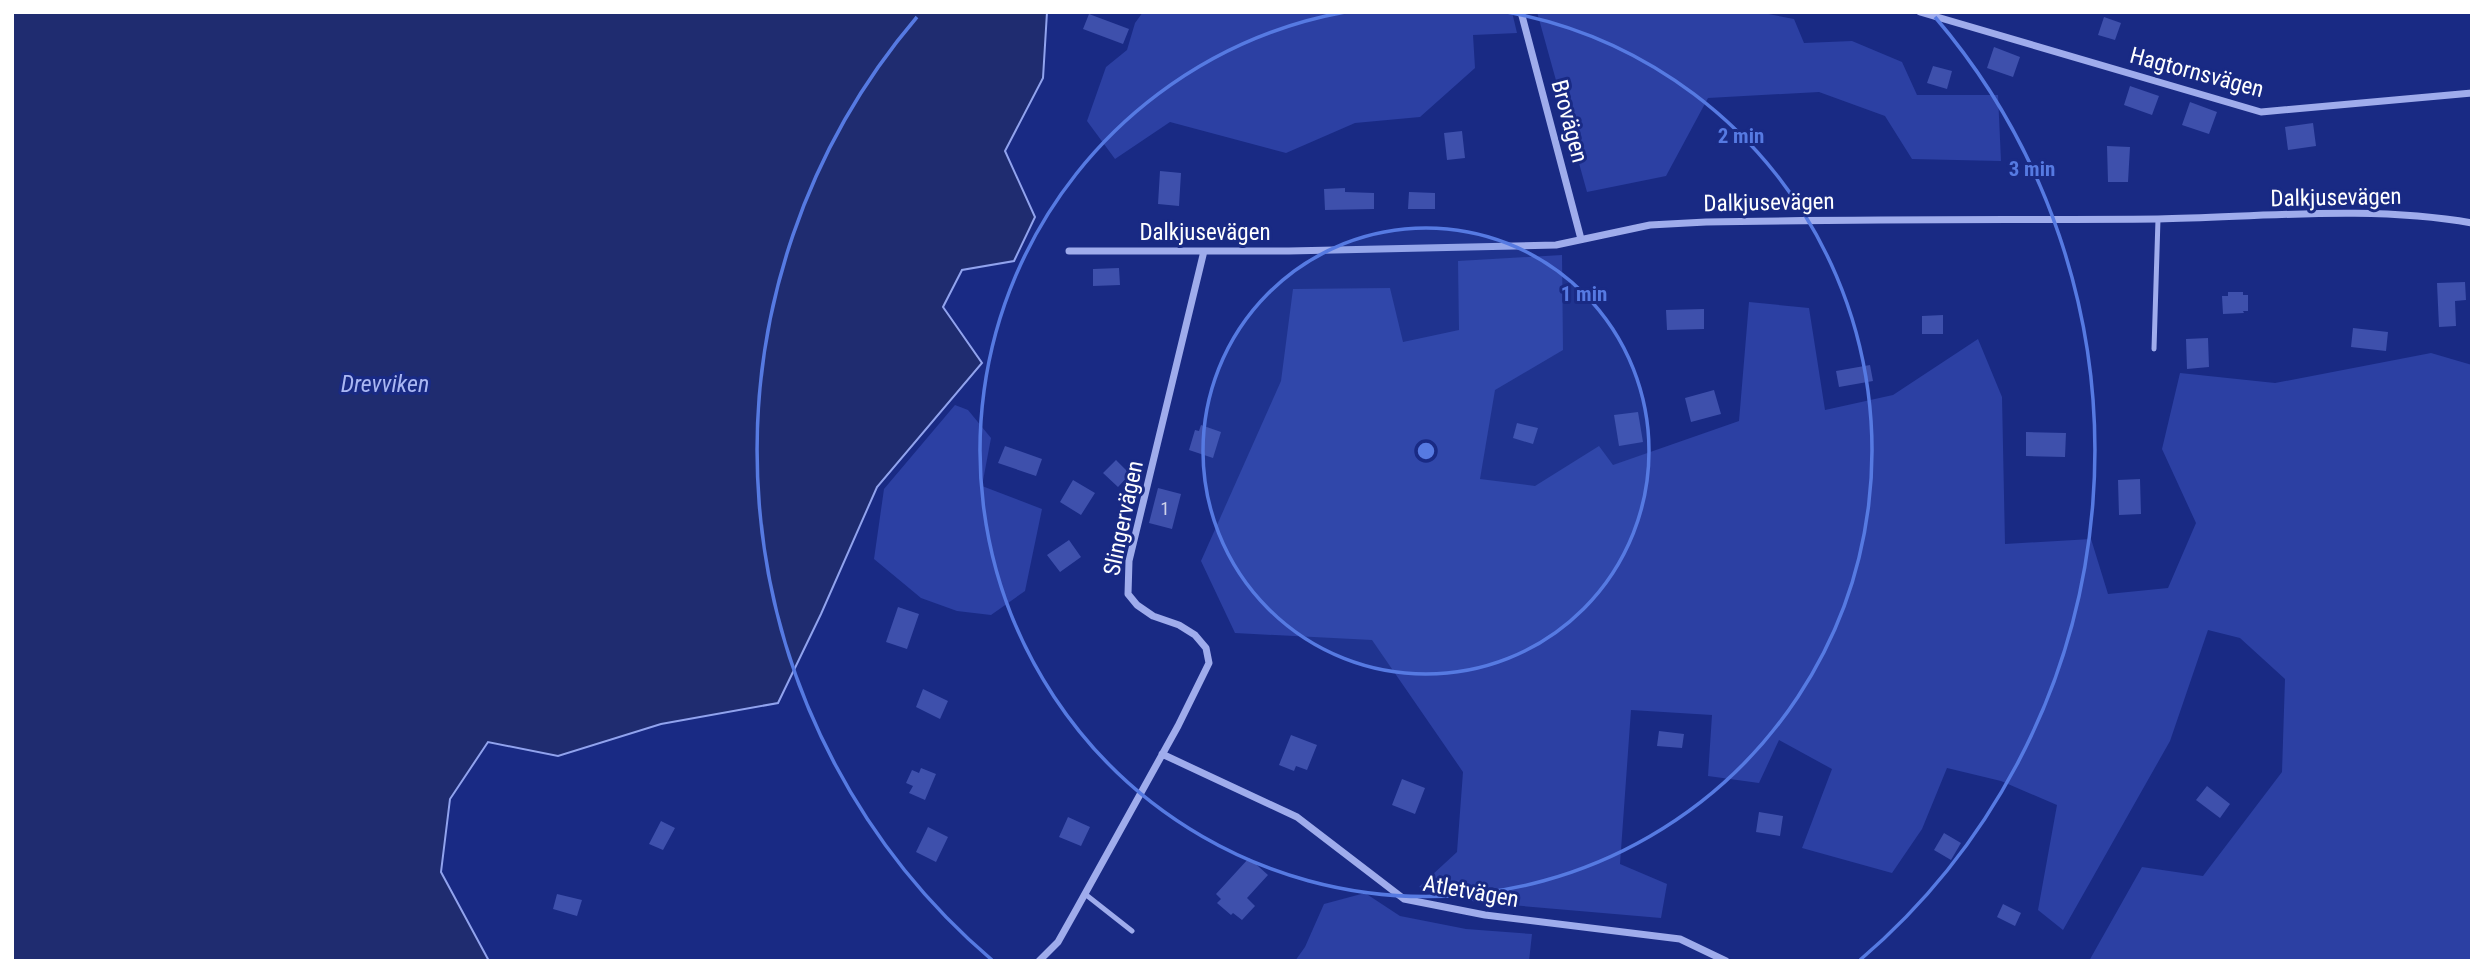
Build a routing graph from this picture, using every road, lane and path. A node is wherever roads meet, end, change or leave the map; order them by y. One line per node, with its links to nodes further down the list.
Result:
1 (1521, 12): 6 (street, Brovägen)
2 (1920, 12): 3 (street, Hagtornsvägen)
3 (2472, 93)
4 (2158, 219): 5 (street, Dalkjusevägen); 6 (street, Dalkjusevägen); 9 (lane)
5 (2472, 223)
6 (1581, 239): 8 (street, Dalkjusevägen)
7 (1069, 251): 8 (street, Dalkjusevägen)
8 (1204, 251): 10 (street, Slingervägen)
9 (2154, 349)
10 (1161, 754): 11 (street, Slingervägen); 14 (street, Atletvägen)
11 (1085, 894): 12 (lane); 13 (street, Slingervägen)
12 (1132, 931)
13 (1039, 961)
14 (1726, 961)

